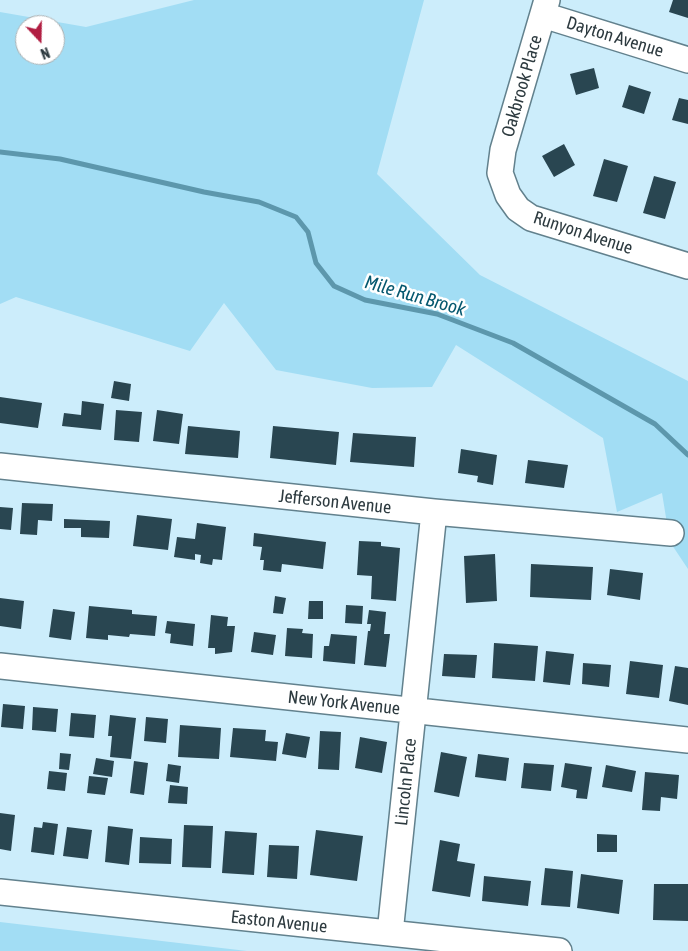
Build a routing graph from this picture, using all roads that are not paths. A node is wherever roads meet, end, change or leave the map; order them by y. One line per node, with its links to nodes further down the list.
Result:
1 (545, 7): 2 (street, Dayton Avenue); 3 (street, Oakbrook Place)
2 (688, 60)
3 (500, 173): 4 (street, Runyon Avenue)
4 (688, 266)
5 (0, 466): 6 (street, Jefferson Avenue)
6 (434, 512): 7 (street, Jefferson Avenue); 9 (street, Lincoln Place)
7 (671, 534)
8 (0, 666): 9 (street, New York Avenue)
9 (414, 711): 10 (street, New York Avenue); 12 (street, Lincoln Place)
10 (688, 740)
11 (0, 892): 12 (street, Easton Avenue)
12 (390, 933): 13 (street, Easton Avenue)
13 (417, 944): 14 (street, Easton Avenue)
14 (559, 951)

